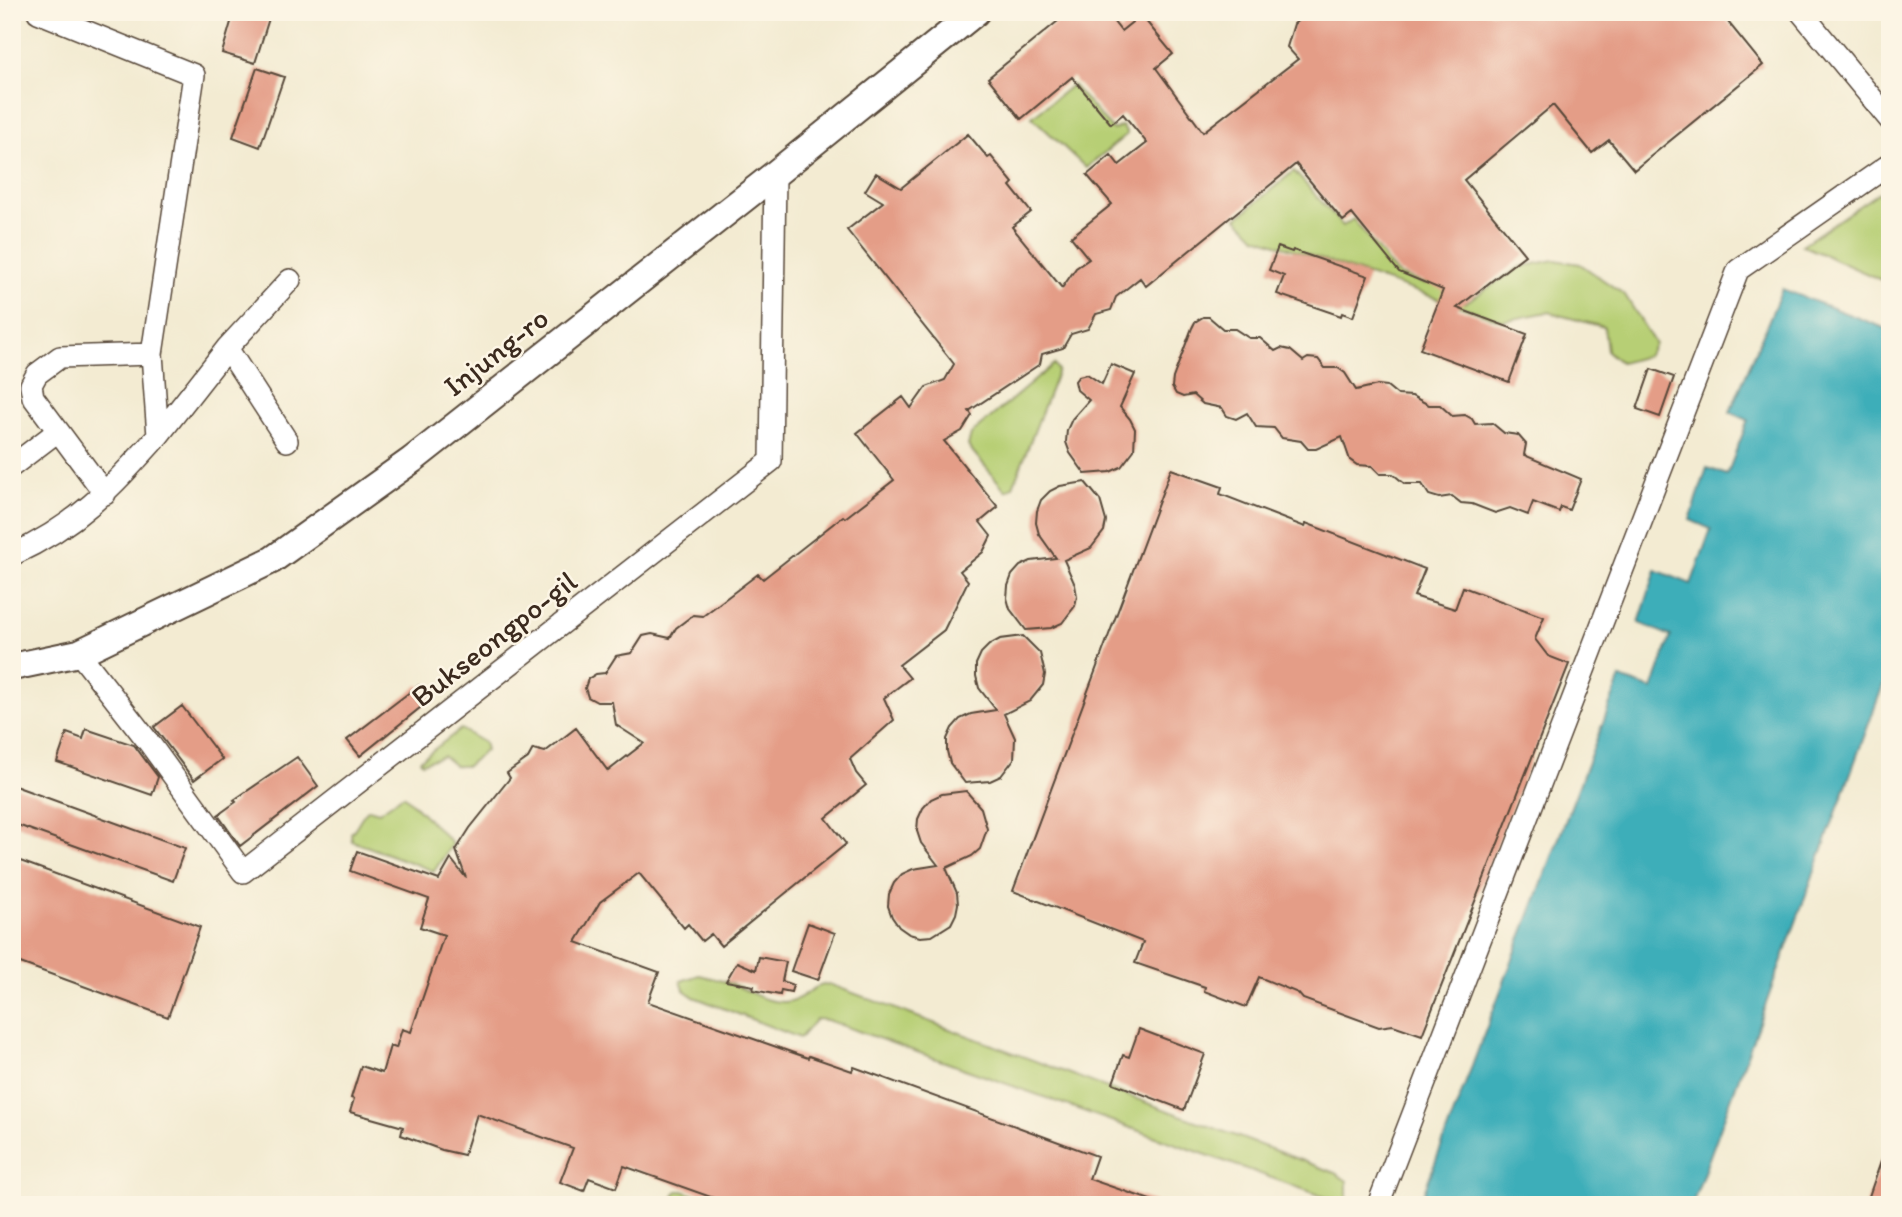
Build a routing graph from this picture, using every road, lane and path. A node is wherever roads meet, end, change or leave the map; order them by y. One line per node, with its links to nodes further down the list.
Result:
1 (38, 12): 9 (street)
2 (976, 12): 6 (main road, Injung-ro)
3 (1801, 12): 4 (street)
4 (1890, 120)
5 (1890, 164): 18 (street)
6 (775, 174): 16 (main road, Injung-ro); 16 (street, Bukseongpo-gil)
7 (290, 280): 8 (street)
8 (227, 348): 11 (street); 12 (street)
9 (152, 354): 10 (street); 11 (street)
10 (58, 431): 13 (street); 14 (street)
11 (158, 436): 14 (street)
12 (287, 441)
13 (12, 466)
14 (105, 494): 15 (street)
15 (12, 555)
16 (79, 653): 17 (main road, Injung-ro)
17 (12, 667)
18 (1378, 1205)

